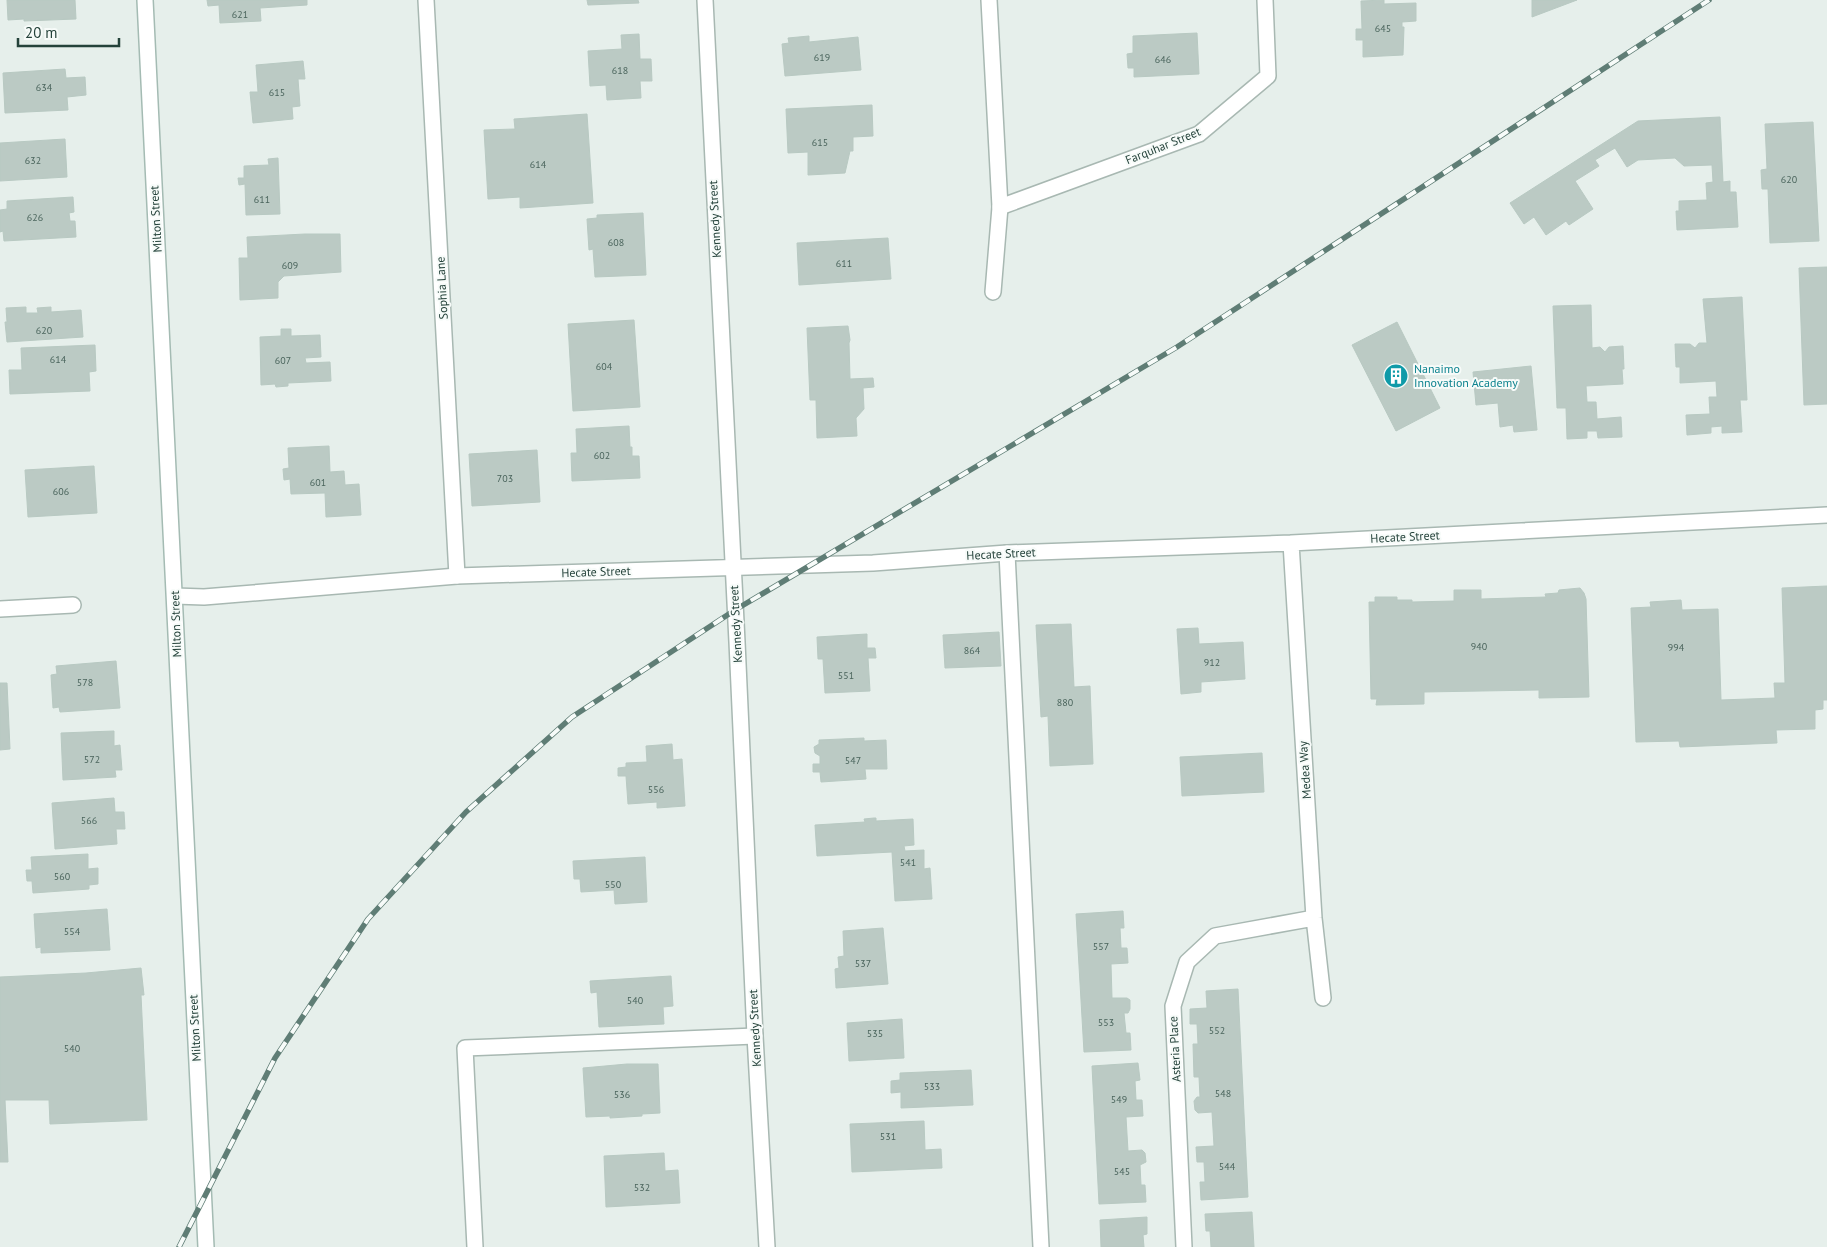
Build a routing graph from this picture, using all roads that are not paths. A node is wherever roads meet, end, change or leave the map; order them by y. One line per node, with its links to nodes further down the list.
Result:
1 (146, 0): 13 (street, Milton Street)
2 (426, 0): 12 (street, Sophia Lane)
3 (705, 0): 11 (street, Kennedy Street)
4 (989, 0): 6 (street)
5 (1265, 0): 6 (street, Farquhar Street)
6 (1000, 207): 7 (street)
7 (993, 292)
8 (1827, 515): 9 (street, Hecate Street)
9 (1291, 543): 10 (street, Hecate Street); 16 (street, Medea Way)
10 (1007, 553): 11 (street, Hecate Street); 22 (street)
11 (733, 568): 12 (street, Hecate Street); 18 (street, Kennedy Street)
12 (457, 576): 13 (street, Hecate Street)
13 (175, 596): 19 (street, Milton Street)
14 (73, 604): 15 (street)
15 (0, 609)
16 (1314, 918): 17 (street, Medea Way); 23 (street, Asteria Place)
17 (1322, 998)
18 (755, 1036): 20 (street); 21 (street, Kennedy Street)
19 (206, 1247)
20 (475, 1247)
21 (767, 1247)
22 (1041, 1247)
23 (1184, 1247)

